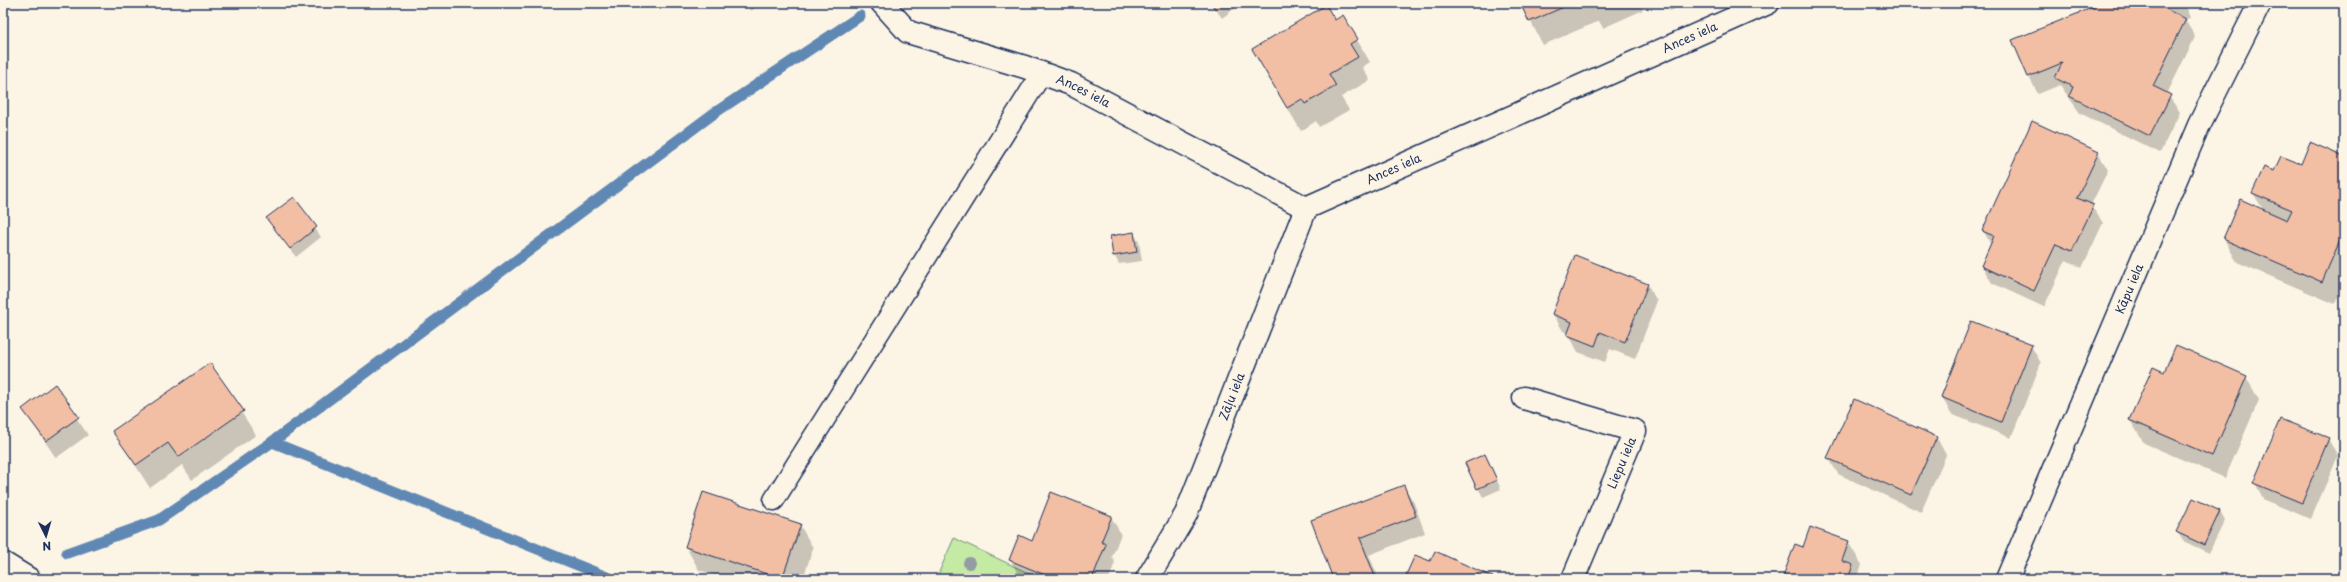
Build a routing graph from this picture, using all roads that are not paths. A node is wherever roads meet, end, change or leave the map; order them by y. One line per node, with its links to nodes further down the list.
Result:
1 (882, 3): 4 (street, Ances iela)
2 (1768, 3): 5 (street, Ances iela)
3 (2260, 3): 12 (street, Kāpu iela)
4 (1034, 70): 5 (street, Ances iela); 7 (lane)
5 (1306, 208): 10 (street, Zāļu iela)
6 (1524, 398): 11 (street, Liepu iela)
7 (774, 500)
8 (3, 563): 9 (street)
9 (29, 579)
10 (1147, 579)
11 (1573, 579)
12 (2007, 579)

